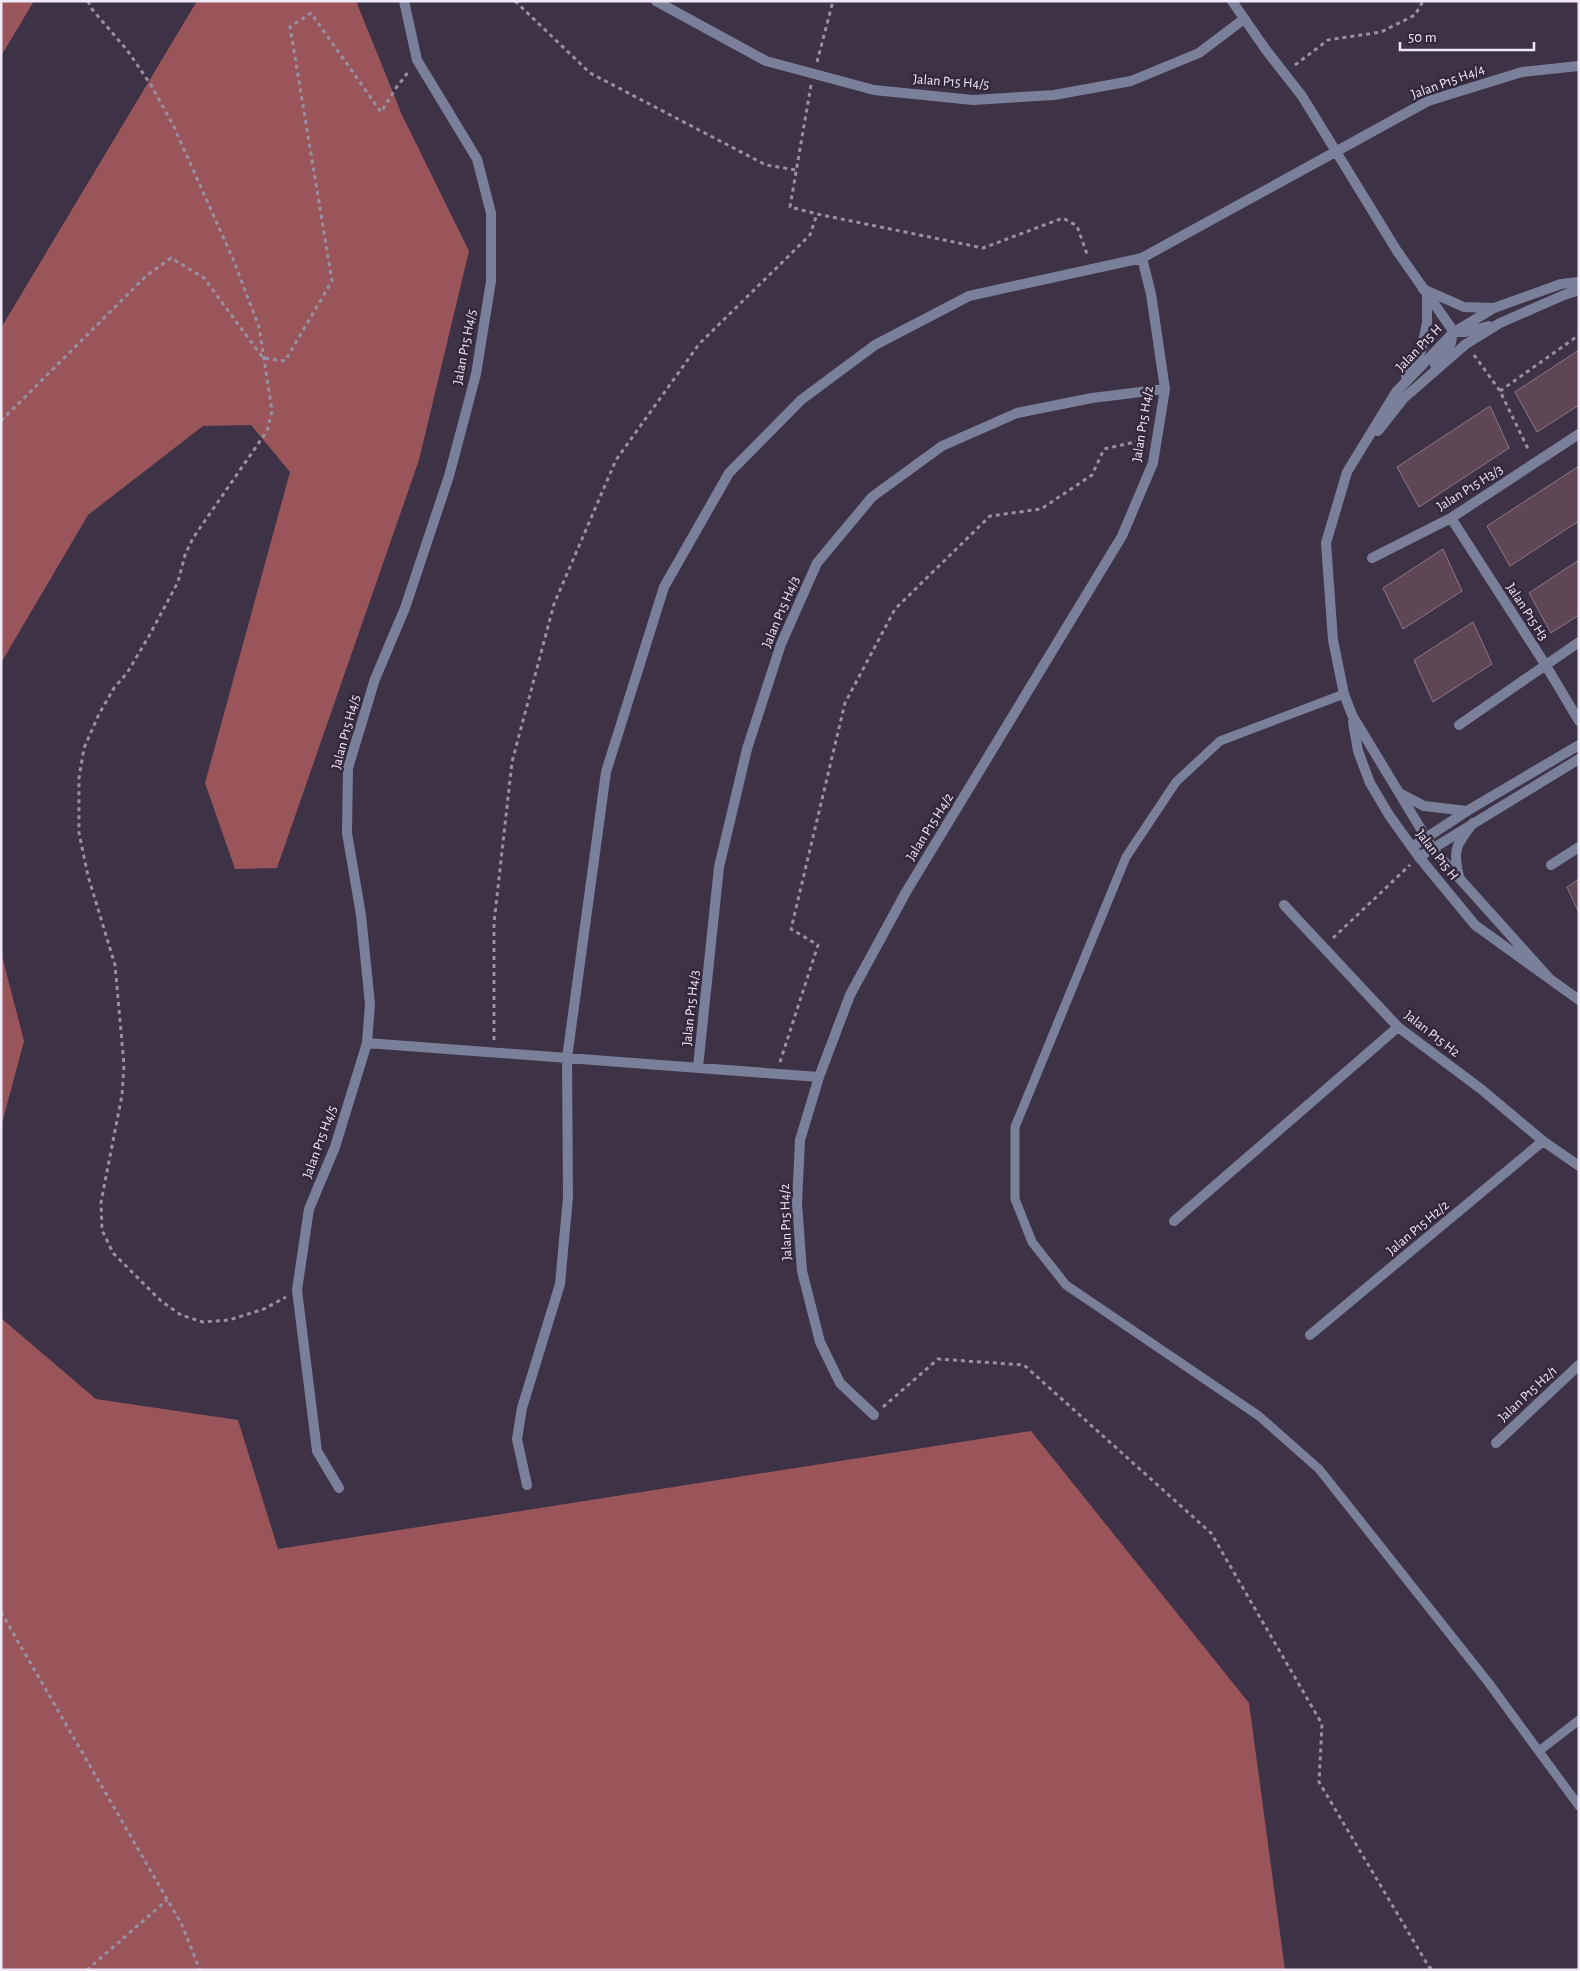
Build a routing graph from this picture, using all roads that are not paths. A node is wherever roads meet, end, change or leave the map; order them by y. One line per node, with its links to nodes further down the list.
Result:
1 (404, 1): 43 (street, Jalan P15 H4/5)
2 (656, 1): 4 (street, Jalan P15 H4/5)
3 (1232, 1): 4 (street)
4 (1244, 19): 6 (street)
5 (1579, 66): 6 (street, Jalan P15 H4/4)
6 (1336, 151): 7 (street, Jalan P15 H4/4); 10 (street)
7 (1142, 258): 15 (street, Jalan P15 H4/2); 44 (street, Jalan P15 H4/4)
8 (1579, 282): 11 (street, Jalan P15 H)
9 (1579, 290): 12 (street, Jalan P15 H)
10 (1425, 291): 11 (street); 13 (street); 16 (street)
11 (1494, 308): 13 (street, Jalan P15 H)
12 (1500, 323): 13 (street); 14 (street, Jalan P15 H)
13 (1454, 332): 14 (street); 16 (street, Jalan P15 H)
14 (1427, 379): 18 (street, Jalan P15 H)
15 (1165, 388): 45 (street, Jalan P15 H4/3); 46 (street, Jalan P15 H4/2)
16 (1396, 392): 18 (street, Jalan P15 H)
17 (1579, 434): 19 (street, Jalan P15 H3/3)
18 (1347, 472): 23 (street, Jalan P15 H)
19 (1451, 518): 20 (street, Jalan P15 H3/3); 22 (street, Jalan P15 H3)
20 (1372, 558)
21 (1579, 642): 22 (street)
22 (1545, 664): 25 (street, Jalan P15 H3); 26 (street)
23 (1344, 694): 24 (street, Jalan P15 H); 57 (lane)
24 (1352, 715): 29 (street, Jalan P15 H); 33 (street, Jalan P15 H)
25 (1579, 721)
26 (1459, 725)
27 (1579, 745): 30 (street)
28 (1579, 759): 31 (street)
29 (1399, 793): 30 (street); 32 (street, Jalan P15 H)
30 (1467, 811): 32 (street)
31 (1473, 823): 35 (street); 38 (street)
32 (1425, 838): 33 (street); 35 (street, Jalan P15 H)
33 (1412, 847): 36 (street, Jalan P15 H)
34 (1579, 847): 37 (street)
35 (1433, 849): 36 (street); 38 (street, Jalan P15 H)
36 (1419, 857): 40 (street, Jalan P15 H)
37 (1551, 865)
38 (1460, 879): 40 (street, Jalan P15 H)
39 (1284, 905): 42 (street, Jalan P15 H2)
40 (1549, 978): 41 (street, Jalan P15 H)
41 (1579, 1000)
42 (1398, 1027): 47 (street, Jalan P15 H2); 49 (street)
43 (367, 1043): 44 (street); 55 (street, Jalan P15 H4/5)
44 (567, 1058): 45 (street); 54 (street, Jalan P15 H4/4)
45 (698, 1067): 46 (street)
46 (819, 1076): 52 (street, Jalan P15 H4/2)
47 (1543, 1141): 48 (street, Jalan P15 H2); 50 (street, Jalan P15 H2/2)
48 (1579, 1166)
49 (1174, 1221)
50 (1310, 1335)
51 (1579, 1365): 53 (street, Jalan P15 H2/1)
52 (874, 1415)
53 (1496, 1443)
54 (527, 1485)
55 (339, 1488)
56 (1579, 1720): 57 (lane)
57 (1539, 1751): 58 (lane)
58 (1579, 1806)

